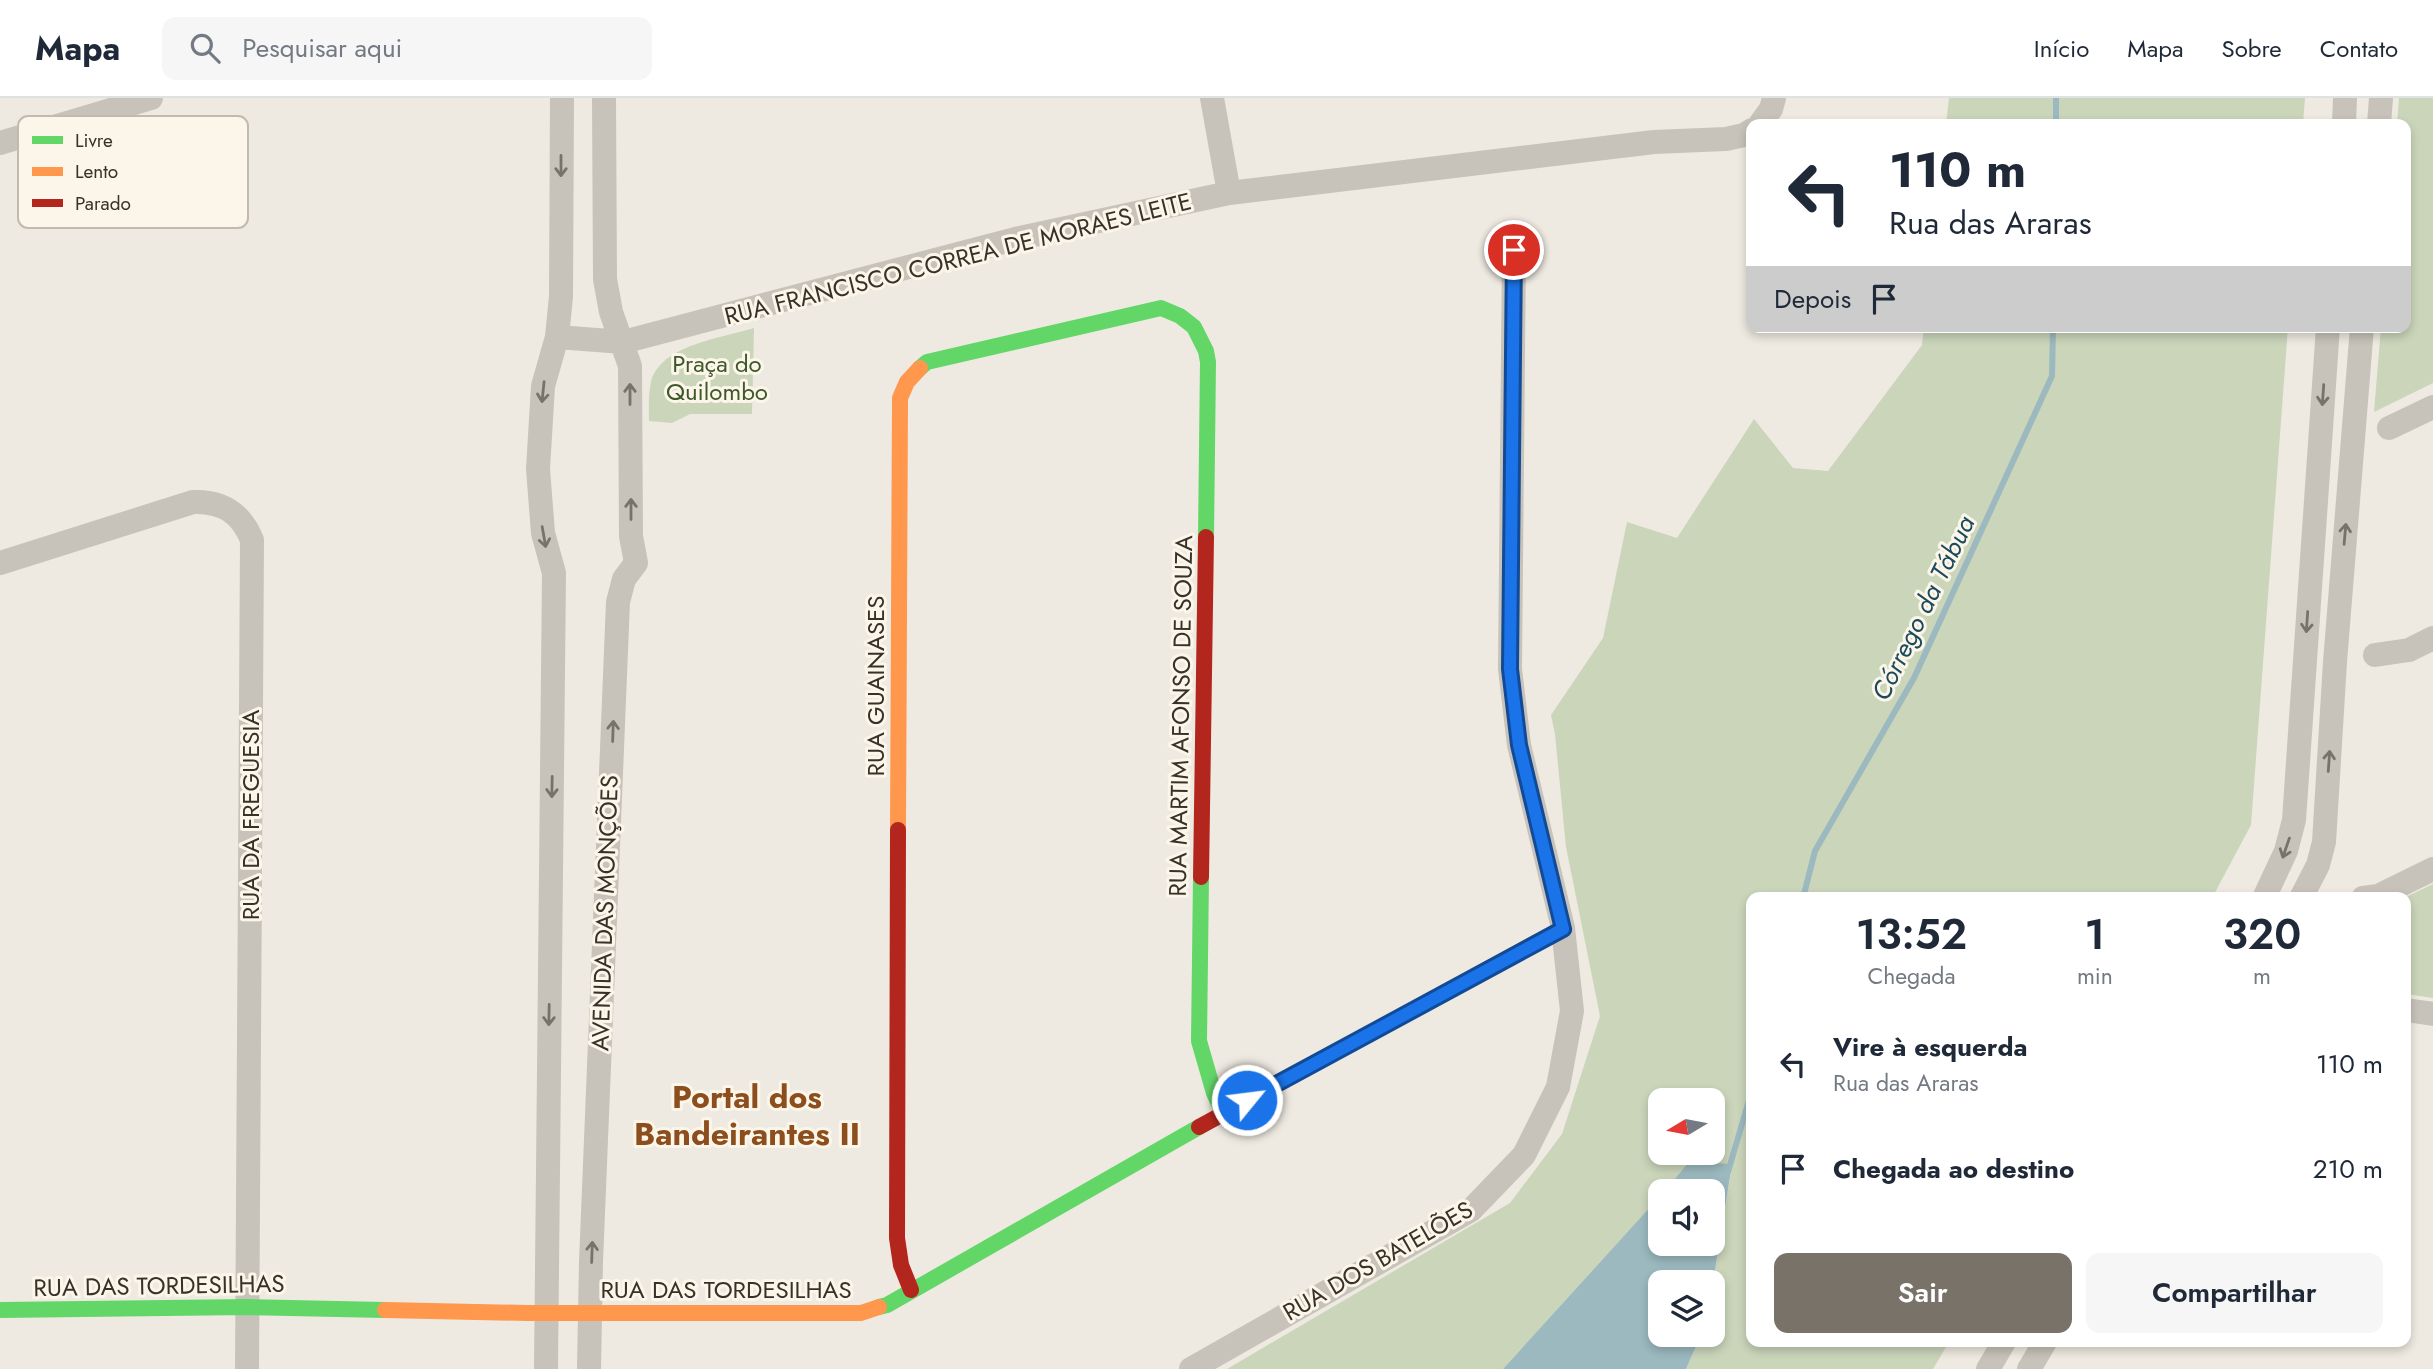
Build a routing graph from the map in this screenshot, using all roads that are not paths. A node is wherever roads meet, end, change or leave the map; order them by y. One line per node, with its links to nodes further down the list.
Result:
1 (151, 98): 8 (street)
2 (562, 98): 20 (street, one-way to 20)
3 (604, 98): 21 (street, AVENIDA DAS MONÇÕES)
4 (1212, 98): 15 (street)
5 (1774, 98): 9 (street)
6 (2346, 98): 10 (street)
7 (2381, 98): 11 (street)
8 (92, 116)
9 (1764, 119)
10 (2344, 119)
11 (2379, 119)
12 (1746, 134): 15 (street, RUA FRANCISCO CORREA DE MORAES LEITE)
13 (18, 139): 14 (street)
14 (0, 144)
15 (1229, 193): 21 (street, RUA FRANCISCO CORREA DE MORAES LEITE)
16 (1514, 250): 33 (street, RUA DOS BATELÕES)
17 (1189, 320): 36 (street, RUA MARTIM AFONSO DE SOUZA); 37 (street, RUA GUAINASES)
18 (2328, 333): 27 (street, one-way to 27)
19 (2362, 333): 28 (street, one-way to 19)
20 (556, 337): 21 (street, RUA FRANCISCO CORREA DE MORAES LEITE); 40 (street, one-way to 40)
21 (623, 342): 41 (street, AVENIDA DAS MONÇÕES, one-way to 21)
22 (2433, 407): 23 (street)
23 (2389, 428)
24 (0, 563): 38 (street, RUA DA FREGUESIA)
25 (2433, 638): 26 (street)
26 (2375, 655)
27 (2304, 658): 28 (street); 30 (street, one-way to 30)
28 (2335, 662): 31 (street, one-way to 28)
29 (2433, 869): 32 (street)
30 (2267, 892)
31 (2304, 892)
32 (2384, 892)
33 (1563, 929): 36 (street, RUA DAS TORDESILHAS); 47 (street, RUA DOS BATELÕES)
34 (2411, 1011): 35 (street)
35 (2433, 1014)
36 (1223, 1113): 37 (street, RUA DAS TORDESILHAS)
37 (911, 1290): 41 (street, RUA DAS TORDESILHAS)
38 (248, 1307): 39 (street, RUA DAS TORDESILHAS); 40 (street, RUA DAS TORDESILHAS); 44 (street, RUA DA FREGUESIA)
39 (0, 1310)
40 (546, 1313): 41 (street, RUA DAS TORDESILHAS); 45 (street)
41 (590, 1313): 46 (street, AVENIDA DAS MONÇÕES)
42 (2001, 1347): 48 (street)
43 (2042, 1347): 49 (street)
44 (247, 1369)
45 (546, 1369)
46 (589, 1369)
47 (1191, 1369)
48 (1988, 1369)
49 (2029, 1369)

